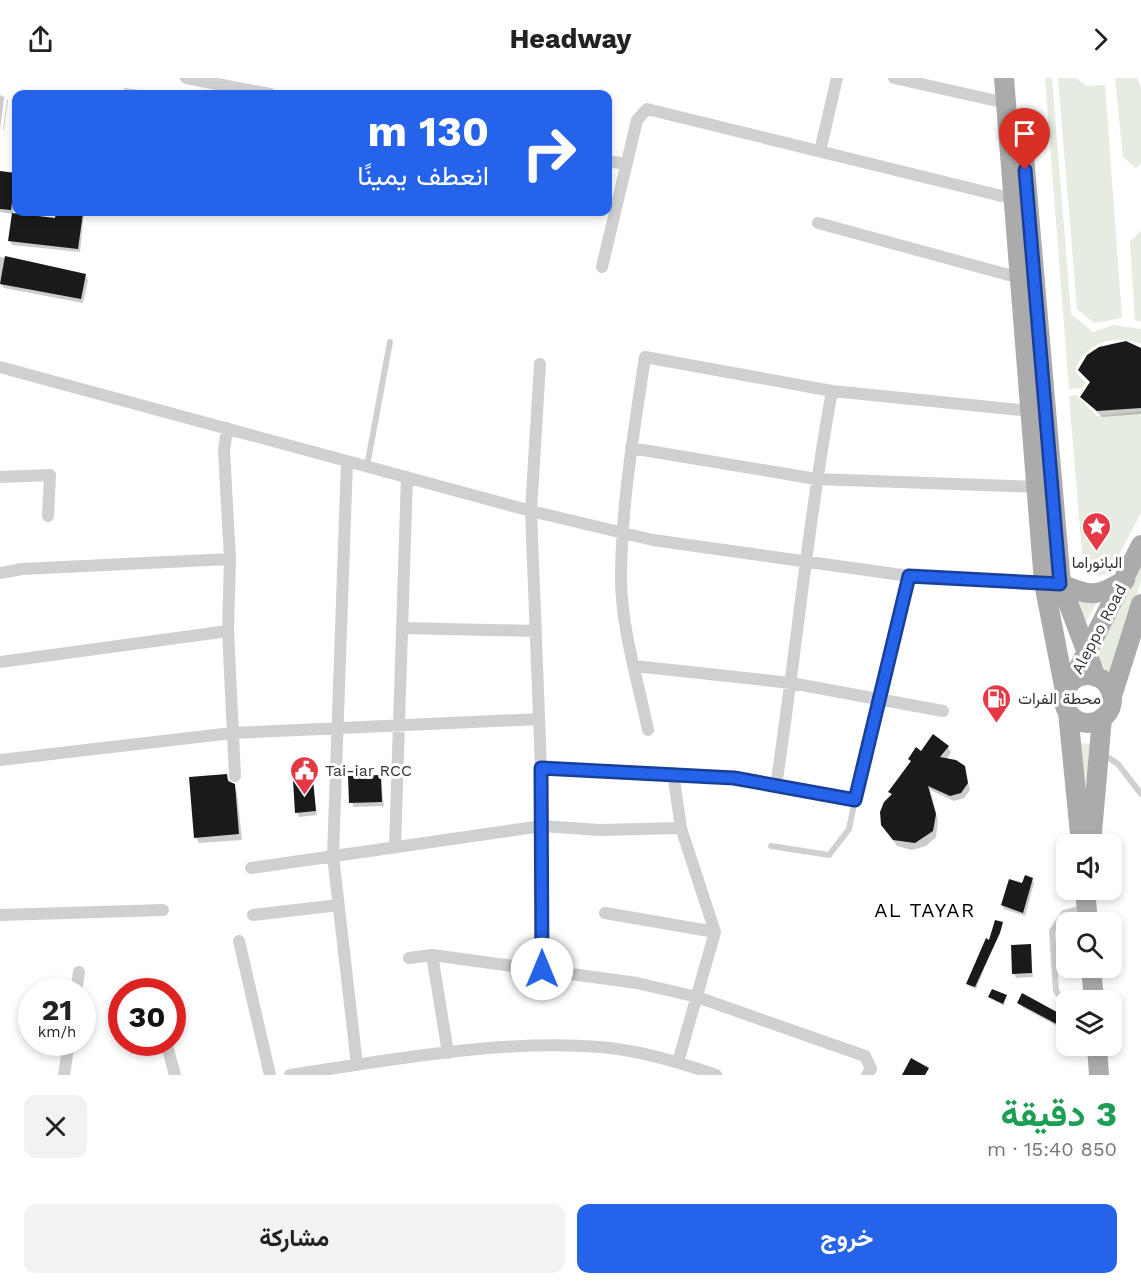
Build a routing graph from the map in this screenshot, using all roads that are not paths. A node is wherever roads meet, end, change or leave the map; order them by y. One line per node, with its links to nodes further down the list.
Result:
1 (186, 78): 6 (street)
2 (837, 78): 8 (street)
3 (894, 78): 7 (street)
4 (1004, 78): 7 (main road)
5 (1017, 78): 37 (main road)
6 (249, 90)
7 (1006, 103): 11 (main road)
8 (820, 151): 10 (street); 11 (street)
9 (612, 162): 10 (street)
10 (626, 164): 13 (street)
11 (1014, 199): 14 (main road)
12 (818, 223): 14 (street)
13 (602, 267)
14 (1020, 278): 19 (main road)
15 (390, 342): 23 (lane)
16 (540, 364): 28 (street)
17 (0, 367): 20 (street)
18 (832, 391): 19 (street); 21 (street); 26 (street)
19 (1031, 411): 27 (main road)
20 (227, 428): 22 (street); 32 (street)
21 (631, 448): 26 (street); 30 (street)
22 (347, 461): 23 (street); 55 (street)
23 (367, 466): 25 (street)
24 (0, 477): 29 (street)
25 (406, 477): 28 (street); 39 (street)
26 (816, 479): 27 (street); 33 (street)
27 (1037, 487): 37 (main road)
28 (531, 511): 30 (street); 40 (street)
29 (48, 516)
30 (624, 533): 33 (street); 44 (street)
31 (1141, 545): 36 (main road, Aleppo Road)
32 (230, 559): 34 (street); 41 (street)
33 (808, 562): 35 (street); 46 (street)
34 (0, 573)
35 (909, 576): 37 (street); 49 (street)
36 (1125, 580): 37 (main road); 42 (main road, Aleppo Road)
37 (1052, 583): 42 (main road); 47 (main road)
38 (1141, 604): 48 (main road, Aleppo Road)
39 (402, 628): 40 (street); 54 (street)
40 (536, 630): 52 (street)
41 (228, 631): 43 (street); 57 (street)
42 (1087, 657): 45 (main road); 47 (main road, Aleppo Road)
43 (0, 662)
44 (635, 666): 46 (street); 56 (street)
45 (1096, 677): 47 (main road); 48 (main road)
46 (791, 683): 49 (street); 63 (street)
47 (1069, 686): 51 (main road)
48 (1112, 696): 53 (main road)
49 (878, 699): 50 (street); 65 (street)
50 (943, 711)
51 (1068, 712): 53 (main road); 68 (main road)
52 (539, 718): 54 (street); 60 (street)
53 (1102, 718): 58 (main road)
54 (399, 724): 55 (street); 71 (street)
55 (336, 727): 57 (street); 72 (street)
56 (648, 730)
57 (232, 733): 59 (street); 62 (street)
58 (1100, 752): 64 (lane); 69 (main road)
59 (0, 760)
60 (541, 768): 61 (street); 66 (street)
61 (673, 773): 63 (street); 67 (street)
62 (235, 776)
63 (776, 786): 65 (street)
64 (1141, 794)
65 (855, 800): 70 (lane)
66 (542, 826): 67 (street); 71 (street); 84 (street)
67 (681, 828): 80 (street)
68 (1080, 834)
69 (1092, 834)
70 (771, 846)
71 (395, 847): 72 (street)
72 (333, 856): 73 (street); 75 (street)
73 (251, 868)
74 (1087, 901): 87 (lane)
75 (339, 905): 79 (street); 94 (street)
76 (163, 910): 78 (street)
77 (605, 913): 80 (street)
78 (0, 915)
79 (253, 915)
80 (716, 932): 88 (street)
81 (239, 941): 98 (street)
82 (432, 955): 83 (street); 84 (street); 89 (street)
83 (409, 958)
84 (542, 969): 88 (street)
85 (79, 972): 86 (street)
86 (78, 978)
87 (1056, 991)
88 (697, 997): 93 (street); 101 (street)
89 (448, 1053): 93 (street); 94 (street)
90 (67, 1056): 96 (street)
91 (170, 1056): 97 (street)
92 (1098, 1056): 102 (main road)
93 (678, 1062): 100 (street)
94 (357, 1065): 95 (street)
95 (320, 1073): 99 (street)
96 (64, 1075)
97 (175, 1075)
98 (270, 1075)
99 (290, 1075)
100 (716, 1075)
101 (867, 1075)
102 (1100, 1075)

